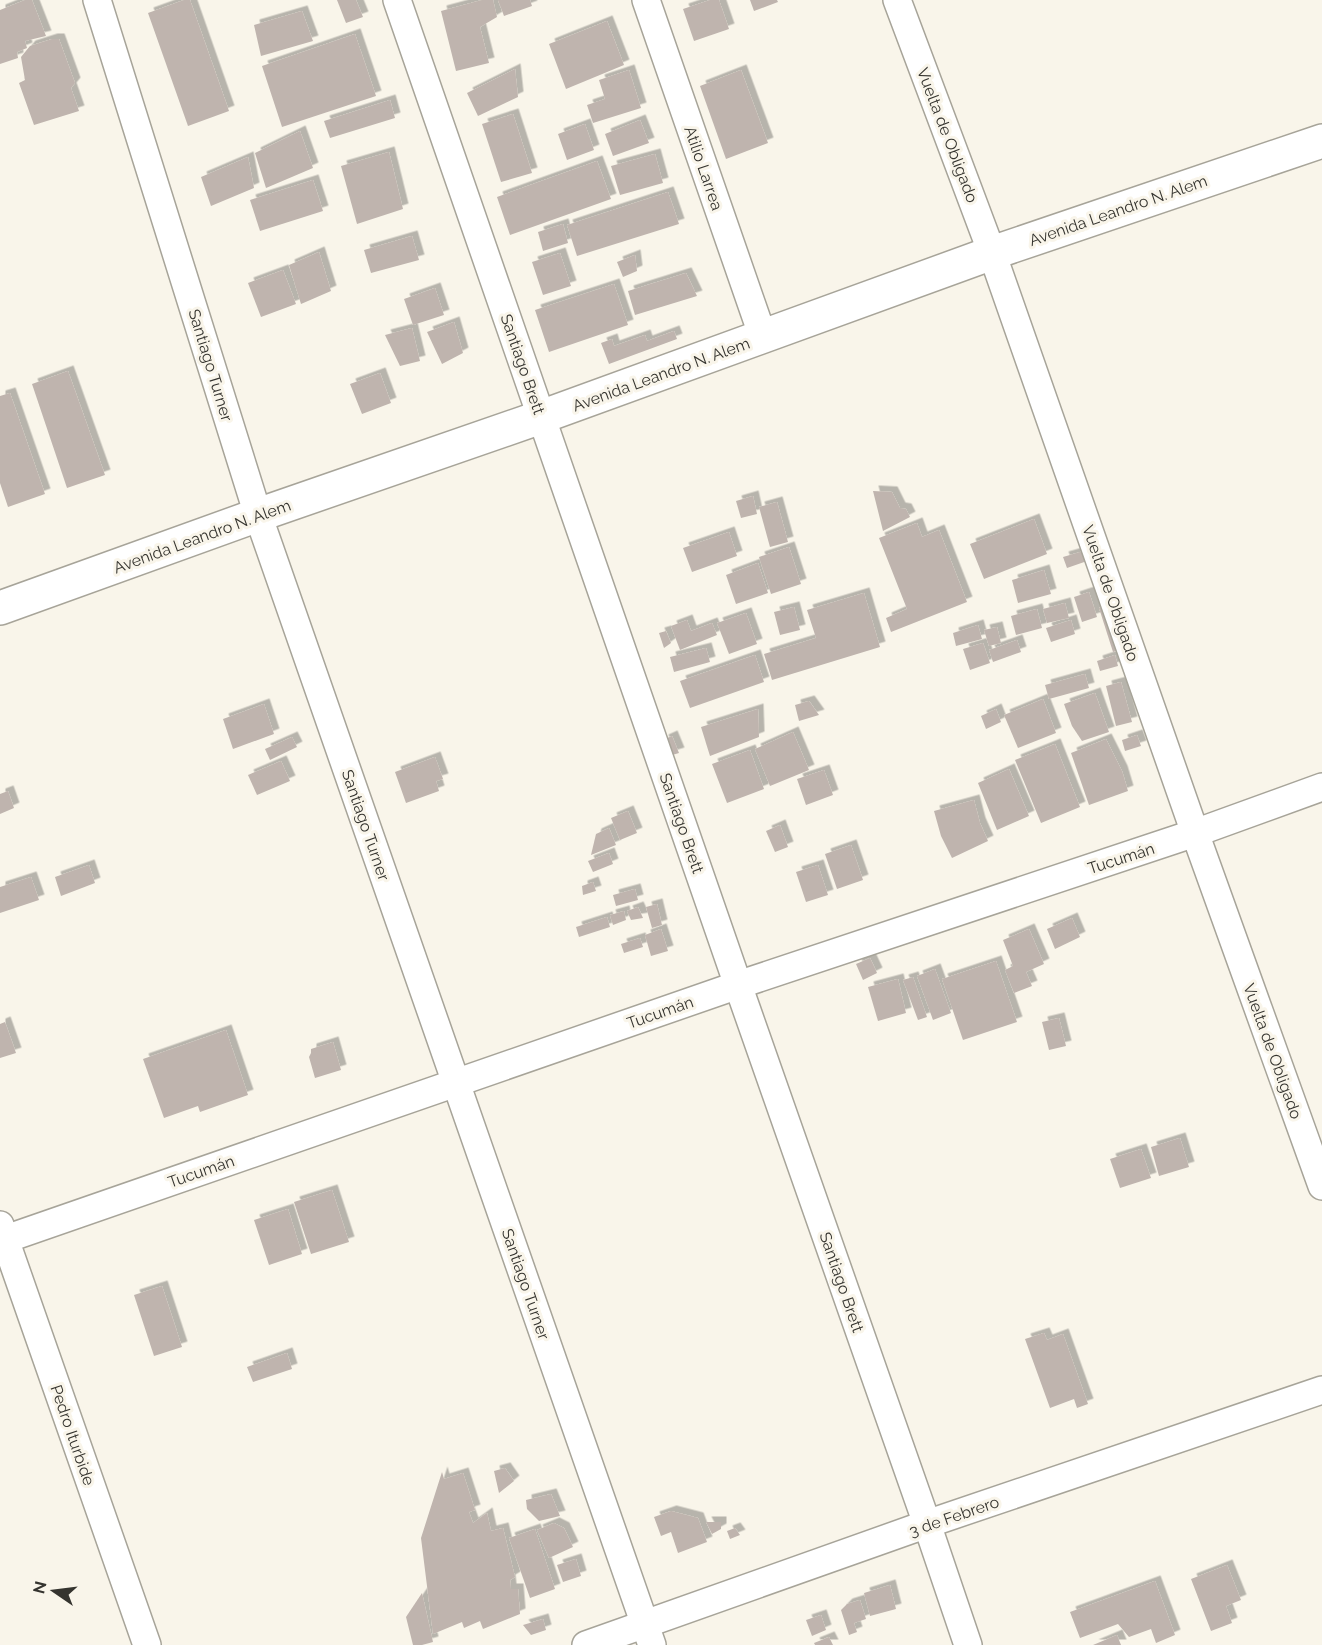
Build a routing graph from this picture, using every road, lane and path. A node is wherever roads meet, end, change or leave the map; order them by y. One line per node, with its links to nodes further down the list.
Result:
1 (97, 0): 9 (street, Santiago Turner)
2 (398, 0): 8 (street, Santiago Brett)
3 (646, 0): 7 (street, Atilio Larrea)
4 (897, 0): 6 (street, Vuelta de Obligado)
5 (1322, 141): 6 (main road, Avenida Leandro N. Alem)
6 (992, 253): 7 (main road, Avenida Leandro N. Alem); 12 (street, Vuelta de Obligado)
7 (763, 337): 8 (main road, Avenida Leandro N. Alem)
8 (542, 417): 9 (main road, Avenida Leandro N. Alem); 13 (street, Santiago Brett)
9 (258, 515): 10 (main road, Avenida Leandro N. Alem); 14 (street, Santiago Turner)
10 (0, 608)
11 (1322, 787): 12 (street, Tucumán)
12 (1195, 833): 13 (street, Tucumán); 15 (street, Vuelta de Obligado)
13 (738, 985): 14 (street, Tucumán); 18 (street, Santiago Brett)
14 (456, 1083): 16 (street, Tucumán); 19 (street, Santiago Turner)
15 (1322, 1186)
16 (2, 1235): 20 (street, Pedro Iturbide)
17 (1322, 1390): 18 (street, 3 de Febrero)
18 (927, 1524): 19 (street, 3 de Febrero); 22 (street, Santiago Brett)
19 (648, 1635): 21 (street, 3 de Febrero)
20 (147, 1645)
21 (586, 1645)
22 (968, 1645)

